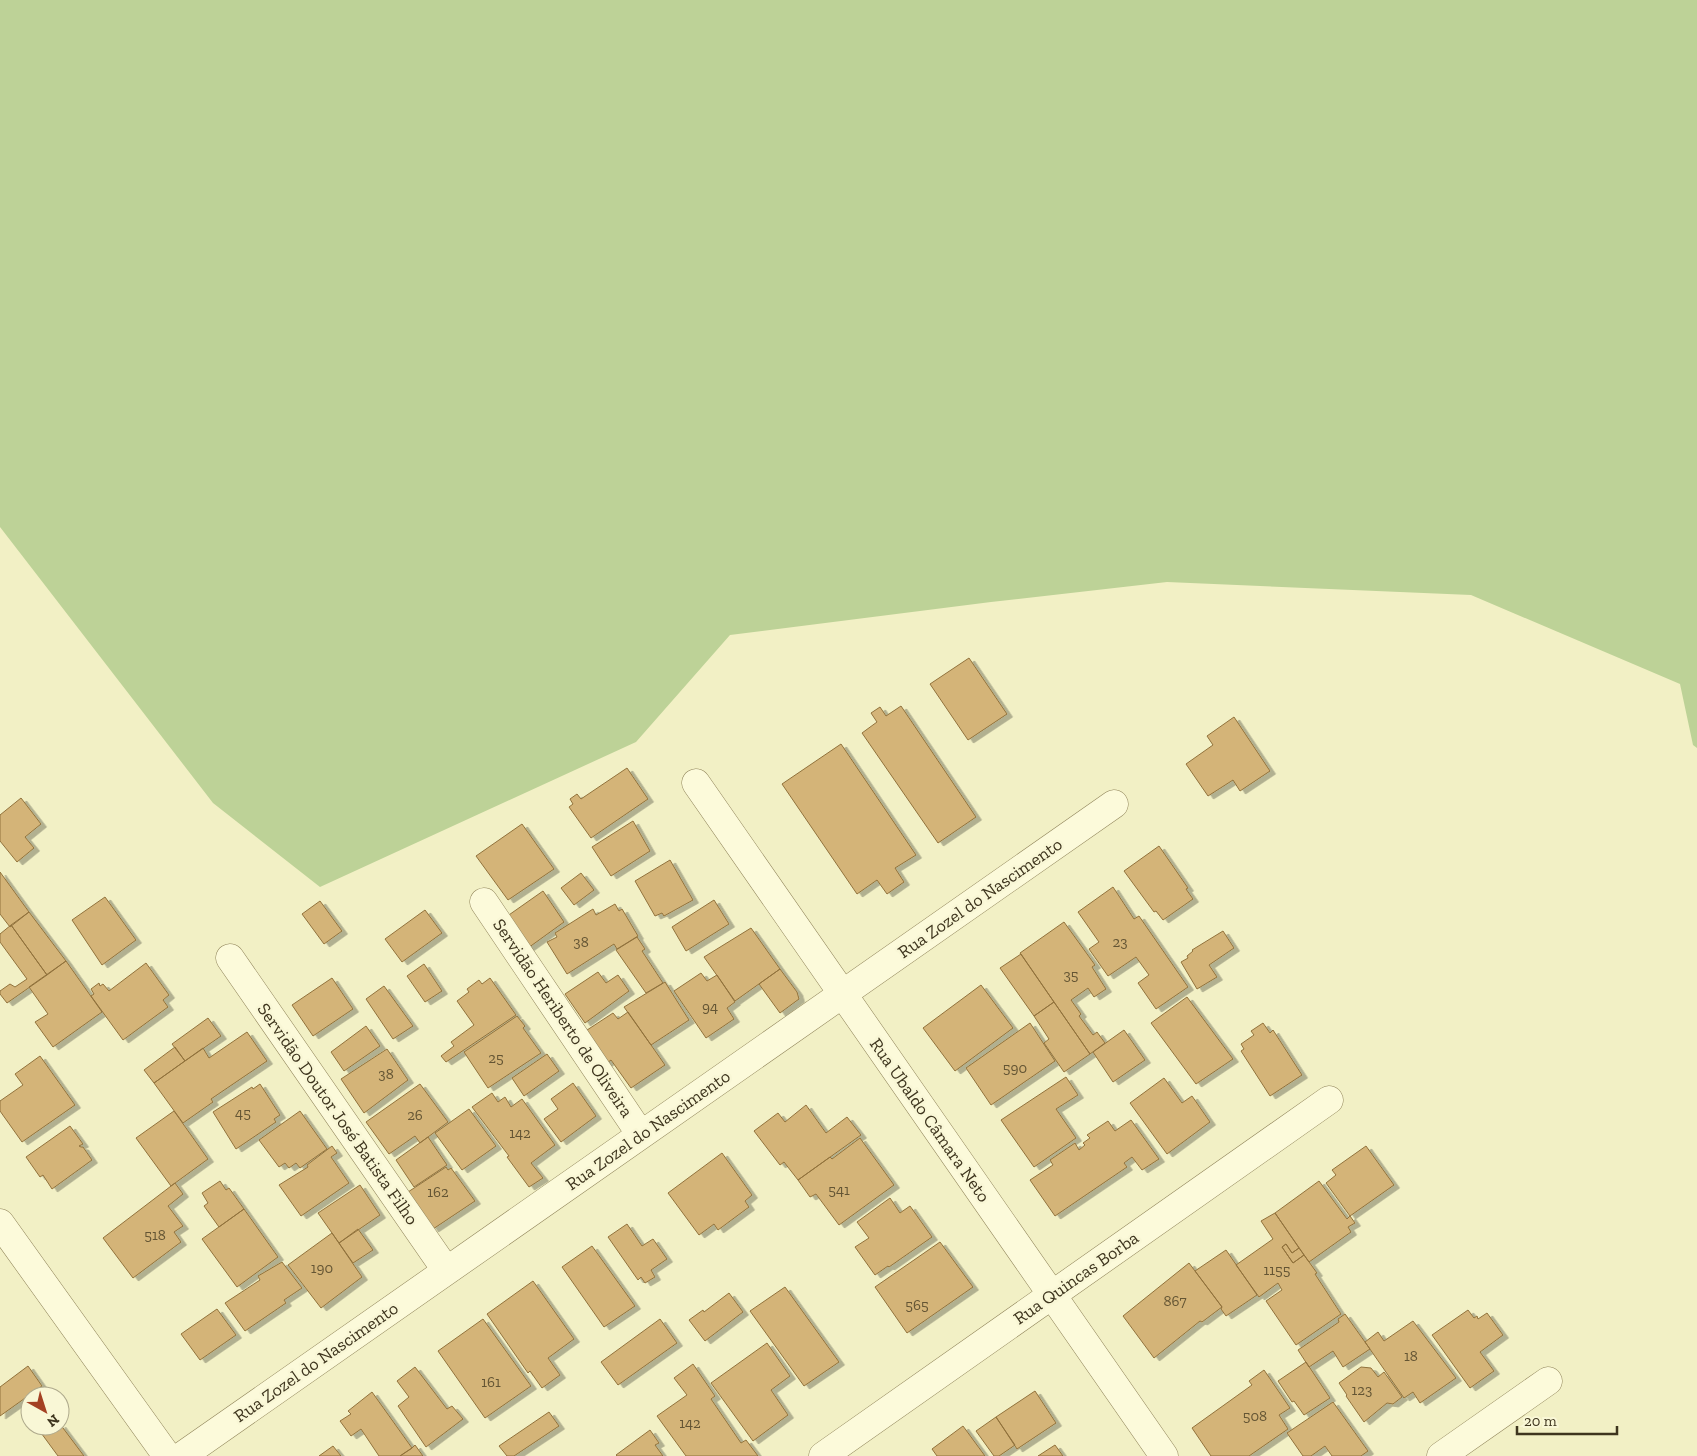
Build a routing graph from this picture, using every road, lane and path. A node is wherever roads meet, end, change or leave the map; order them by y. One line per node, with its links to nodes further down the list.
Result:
1 (696, 783): 5 (street, Rua Ubaldo Câmara Neto)
2 (1114, 804): 5 (street, Rua Zozel do Nascimento)
3 (484, 902): 7 (street, Servidão Heriberto de Oliveira)
4 (230, 958): 9 (street, Servidão Doutor José Batista Filho)
5 (843, 994): 7 (street, Rua Zozel do Nascimento); 10 (street, Rua Ubaldo Câmara Neto)
6 (1329, 1100): 10 (street, Rua Quincas Borba)
7 (641, 1135): 9 (street, Rua Zozel do Nascimento)
8 (0, 1223): 12 (street)
9 (446, 1270): 13 (street, Rua Zozel do Nascimento)
10 (1052, 1295): 14 (street, Rua Quincas Borba); 15 (street, Rua Ubaldo Câmara Neto)
11 (1548, 1381): 16 (street)
12 (167, 1456)
13 (182, 1456)
14 (823, 1456)
15 (1164, 1456)
16 (1441, 1456)

